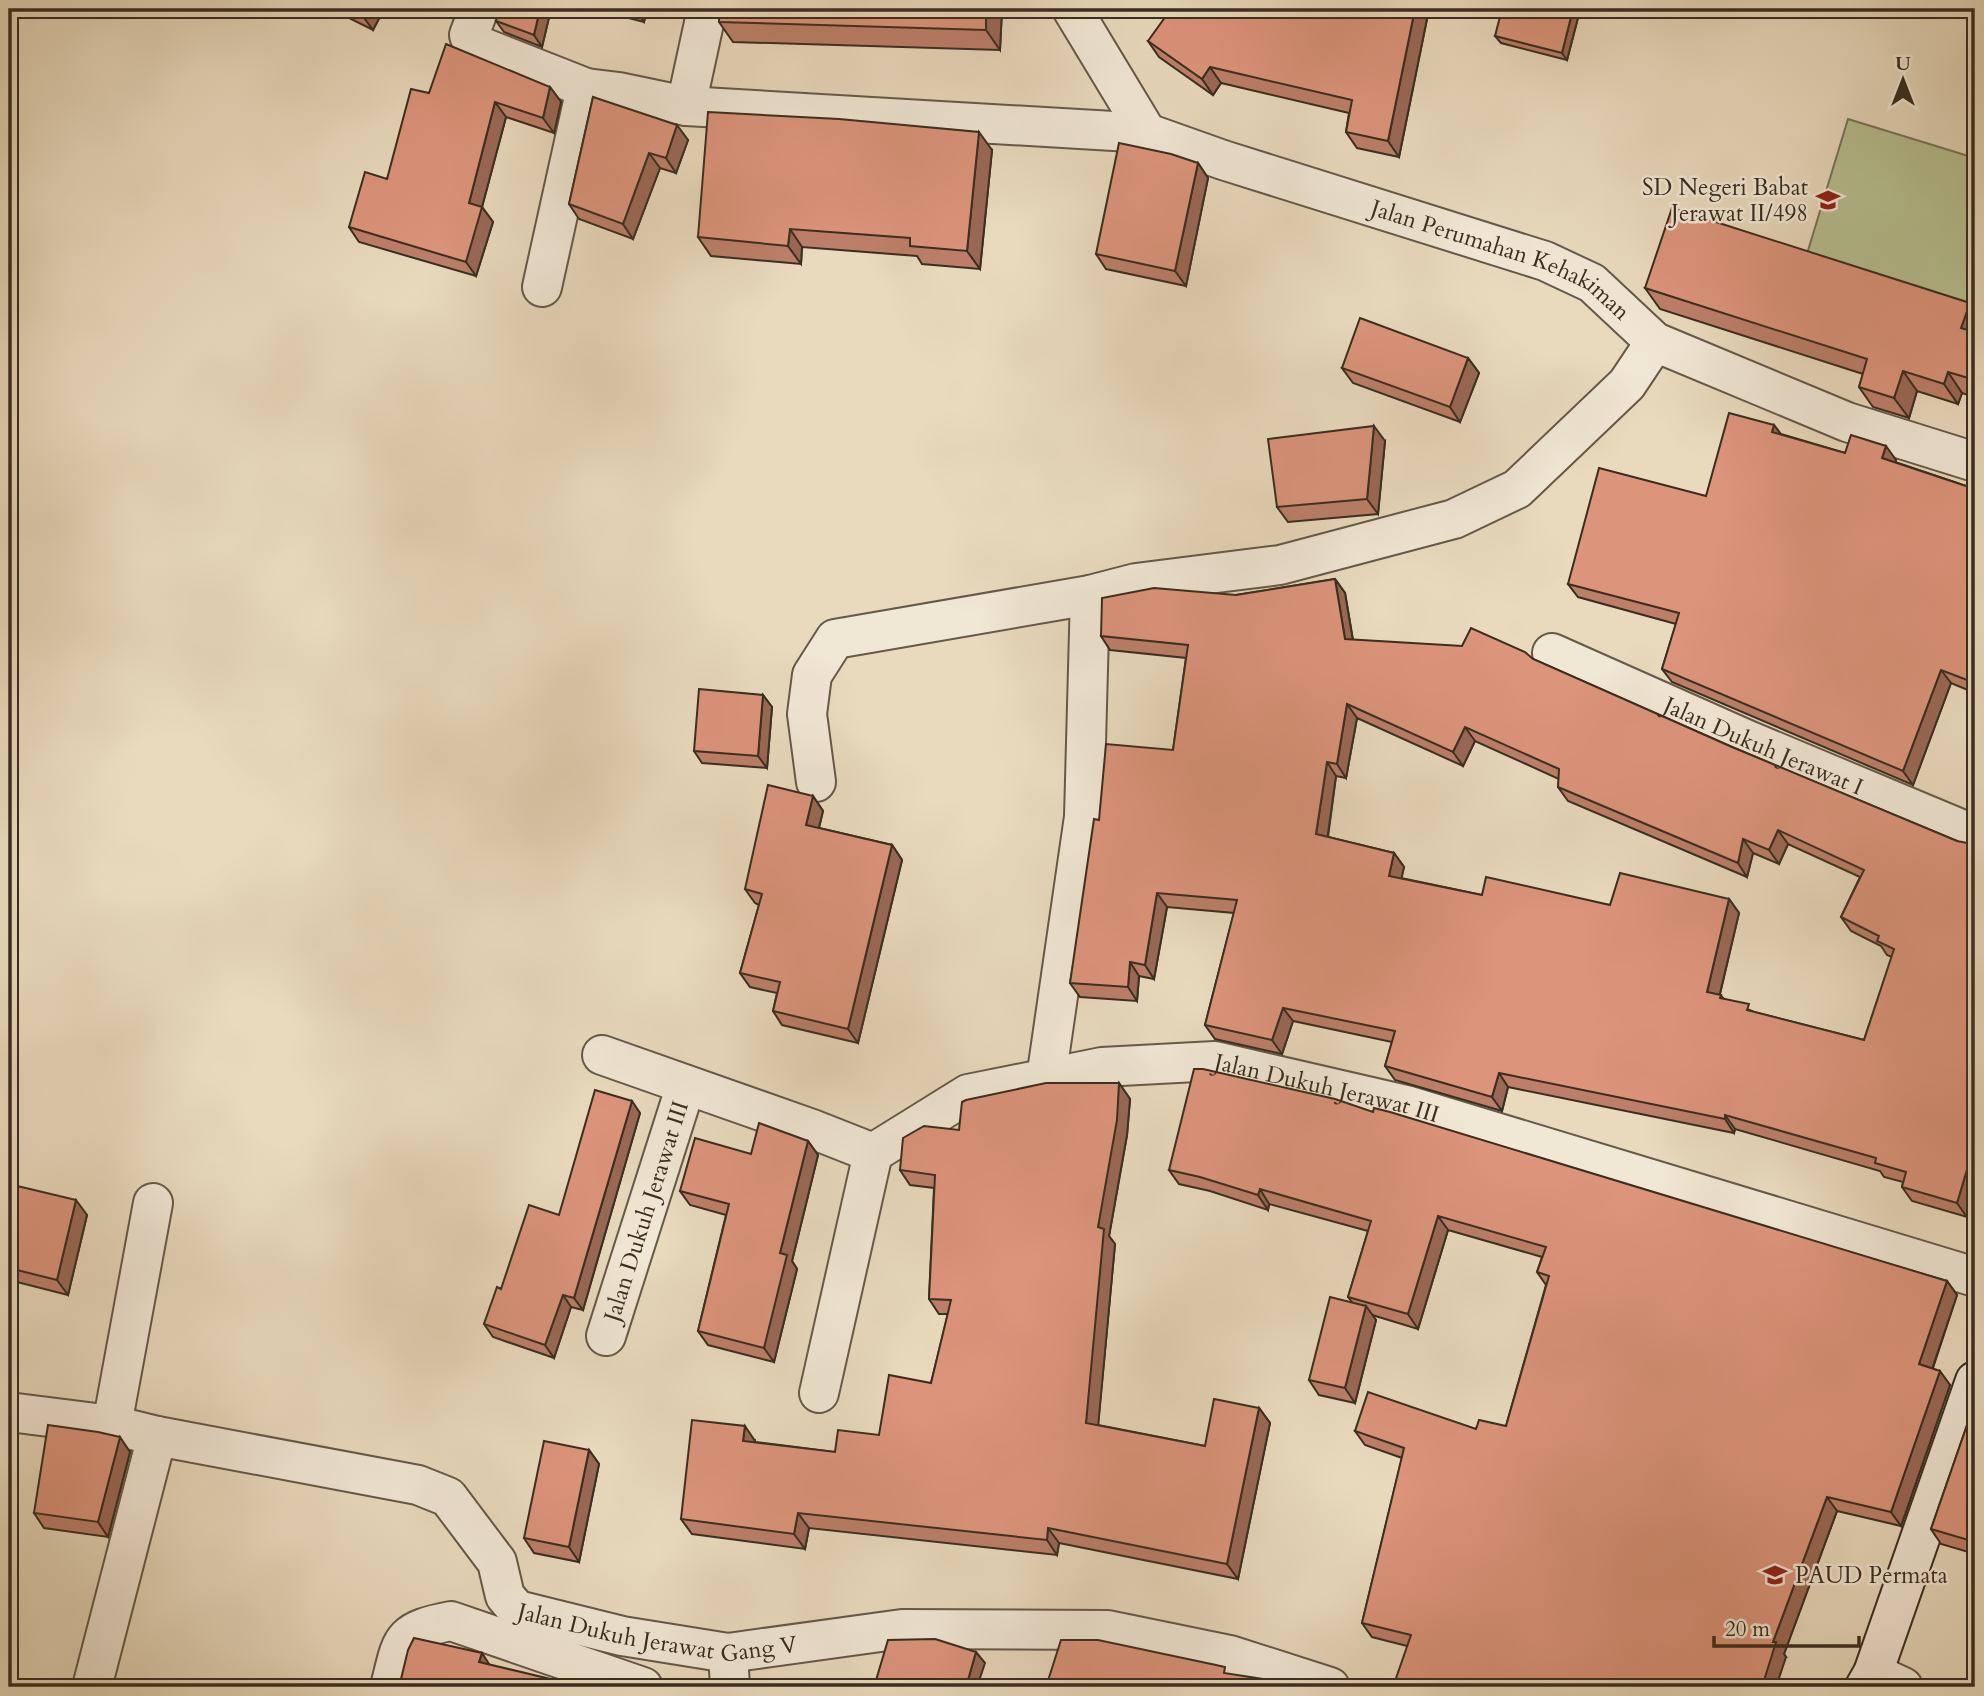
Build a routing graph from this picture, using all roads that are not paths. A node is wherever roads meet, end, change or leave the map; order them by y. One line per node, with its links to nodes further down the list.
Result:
1 (707, 9): 5 (street)
2 (1072, 9): 6 (street)
3 (474, 22): 4 (street, Jalan Perumahan Kehakiman)
4 (586, 88): 5 (street, Jalan Perumahan Kehakiman); 7 (street)
5 (686, 106): 6 (street, Jalan Perumahan Kehakiman)
6 (1147, 132): 8 (street, Jalan Perumahan Kehakiman)
7 (542, 287)
8 (1655, 342): 9 (street, Jalan Perumahan Kehakiman); 10 (street)
9 (1975, 463)
10 (1090, 595): 12 (street); 15 (street)
11 (1552, 653): 13 (street, Jalan Dukuh Jerawat I)
12 (816, 782)
13 (1975, 835)
14 (602, 1055): 16 (street, Jalan Dukuh Jerawat III)
15 (1046, 1079): 17 (street, Jalan Dukuh Jerawat III); 19 (street, Jalan Dukuh Jerawat III)
16 (686, 1085): 17 (street, Jalan Dukuh Jerawat III); 20 (street, Jalan Dukuh Jerawat III)
17 (873, 1153): 22 (street)
18 (153, 1203): 24 (street)
19 (1975, 1277)
20 (606, 1336)
21 (1975, 1381): 28 (street)
22 (819, 1393)
23 (9, 1412): 24 (street, Jalan Dukuh Jerawat Gang V)
24 (112, 1425): 25 (street, Jalan Dukuh Jerawat Gang V)
25 (157, 1436): 26 (street, Jalan Dukuh Jerawat Gang V); 29 (street)
26 (521, 1629): 27 (street, Jalan Dukuh Jerawat Gang V); 30 (street); 31 (street)
27 (729, 1670): 32 (street, Jalan Dukuh Jerawat Gang V)
28 (1880, 1682)
29 (92, 1687)
30 (390, 1687)
31 (643, 1687)
32 (1330, 1687)

